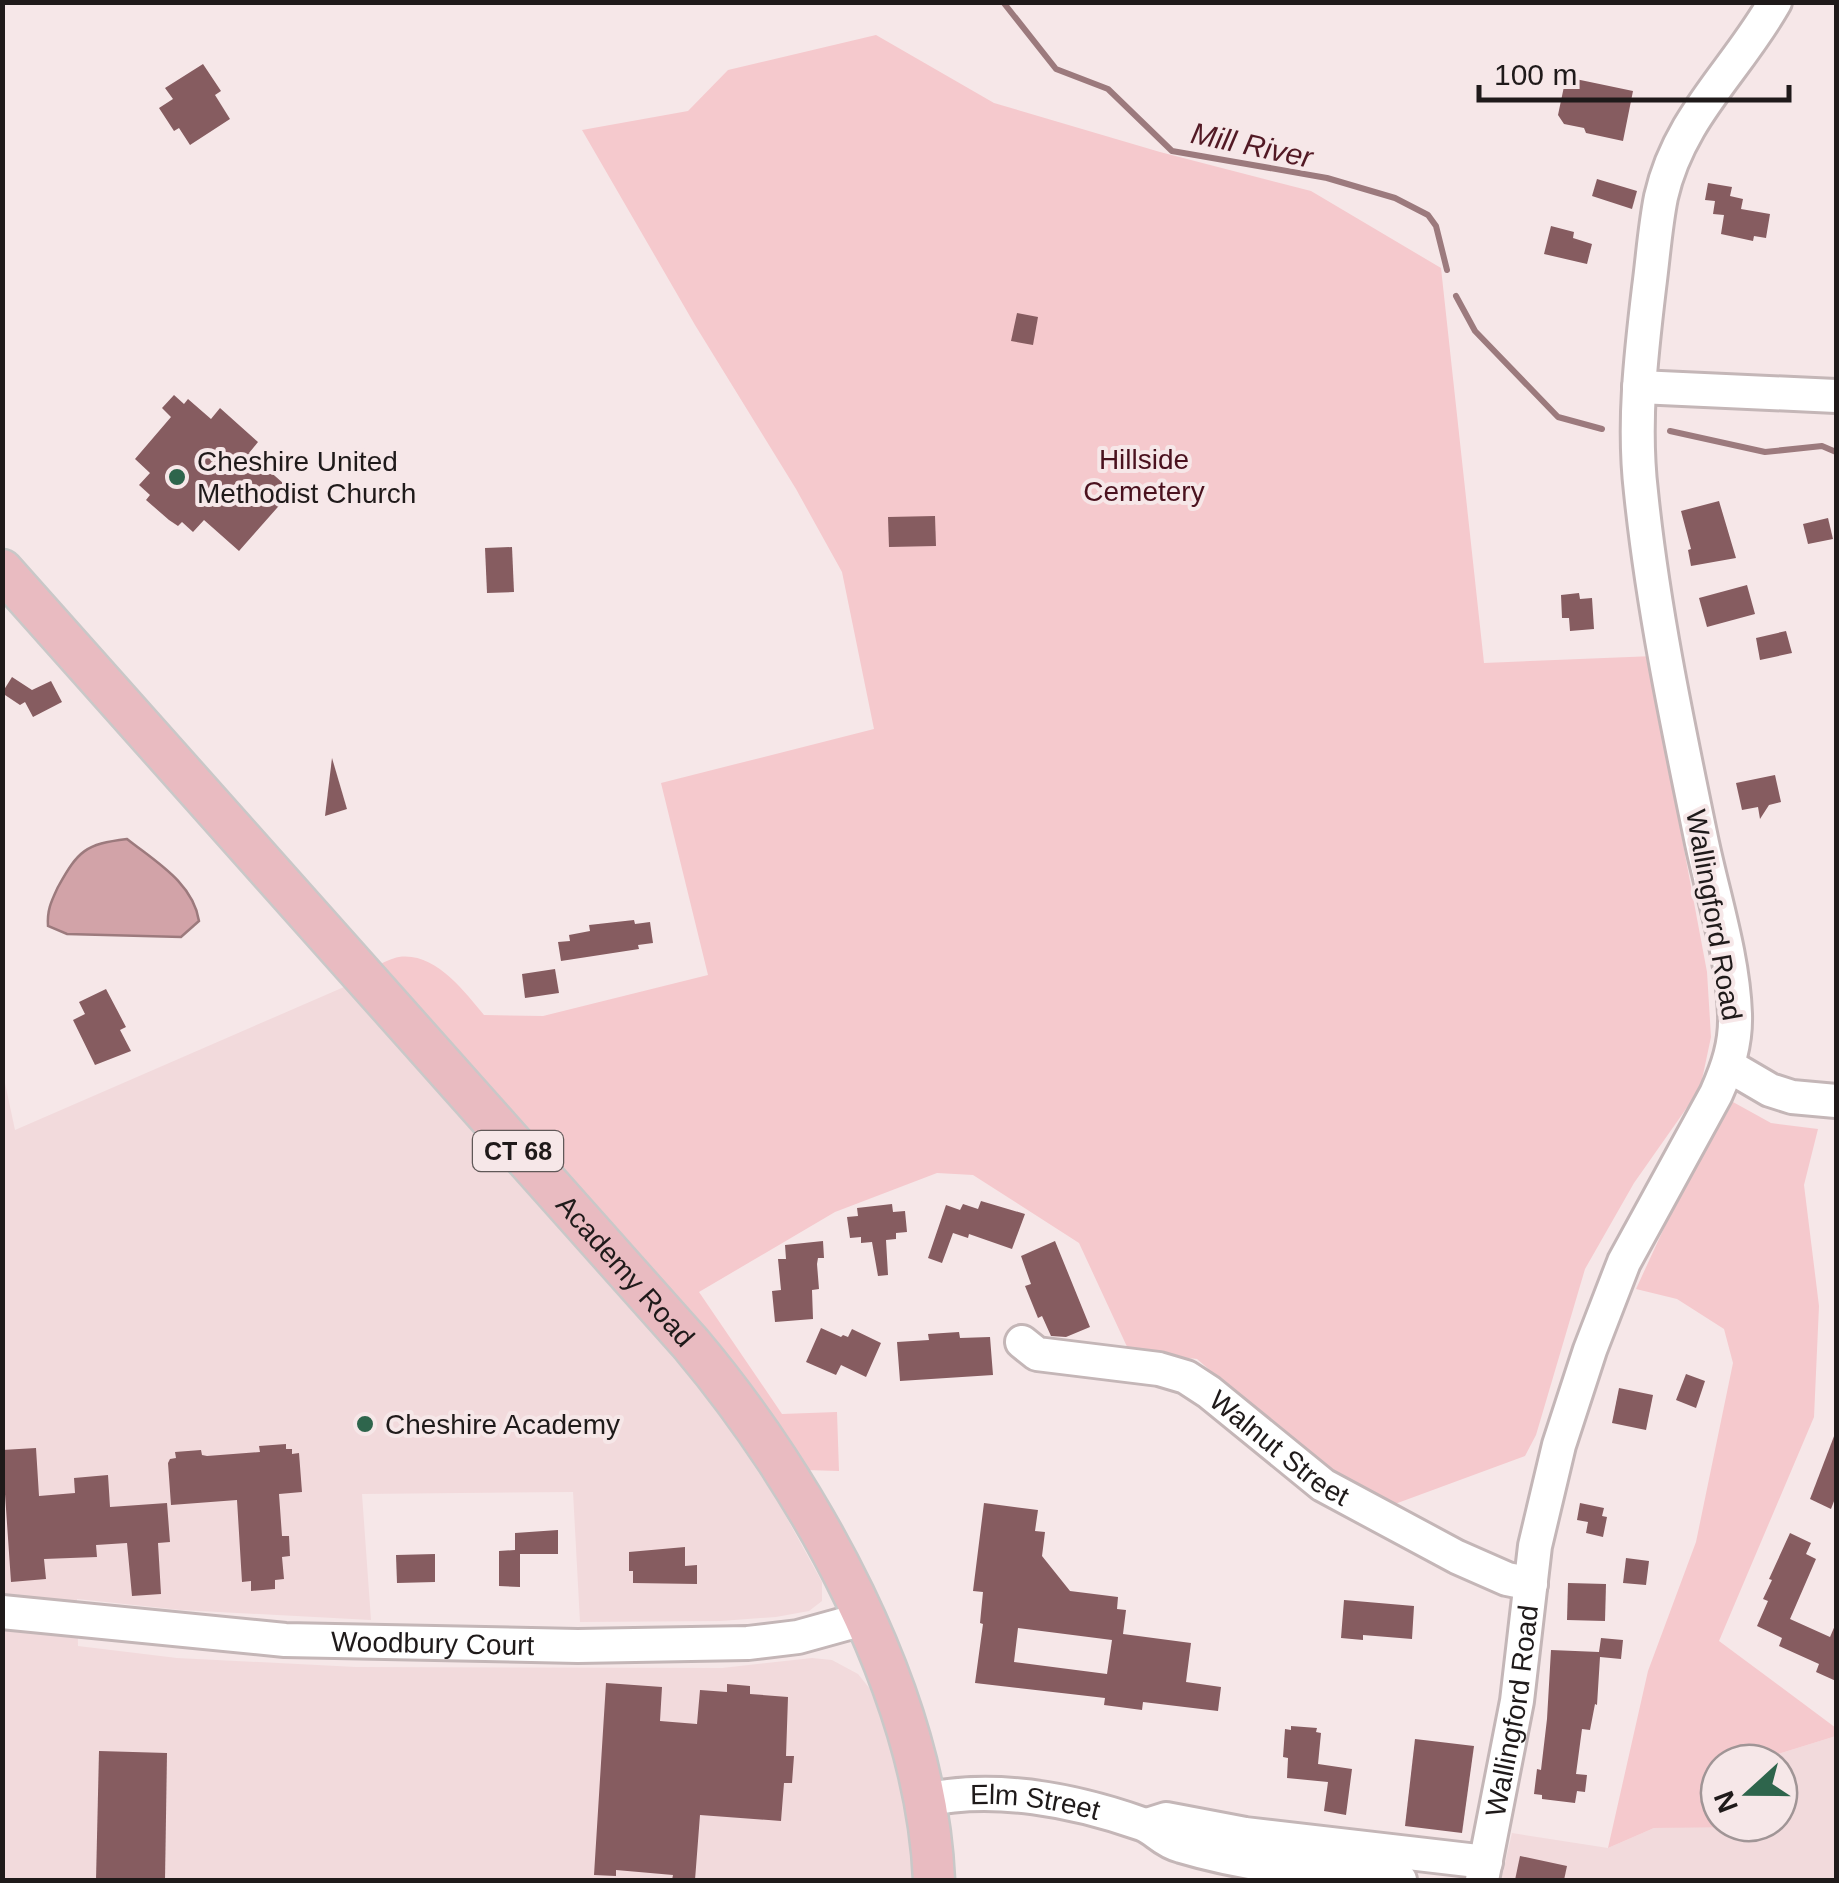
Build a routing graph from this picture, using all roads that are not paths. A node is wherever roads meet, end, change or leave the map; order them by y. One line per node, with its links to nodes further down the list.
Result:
1 (1775, 2): 2 (street, Wallingford Road)
2 (1639, 387): 3 (street); 5 (street, Wallingford Road)
3 (1836, 396)
4 (2, 570): 10 (main road, Academy Road / CT 68)
5 (1729, 1066): 6 (street); 8 (street, Wallingford Road)
6 (1836, 1099)
7 (1022, 1342): 8 (street, Walnut Street)
8 (1531, 1584): 13 (street, Wallingford Road)
9 (2, 1612): 10 (street, Woodbury Court)
10 (864, 1619): 11 (main road, Academy Road / CT 68)
11 (924, 1800): 12 (street, Elm Street); 14 (main road, Academy Road / CT 68)
12 (1386, 1870): 13 (street, Elm Street)
13 (1484, 1871)
14 (934, 1880)

